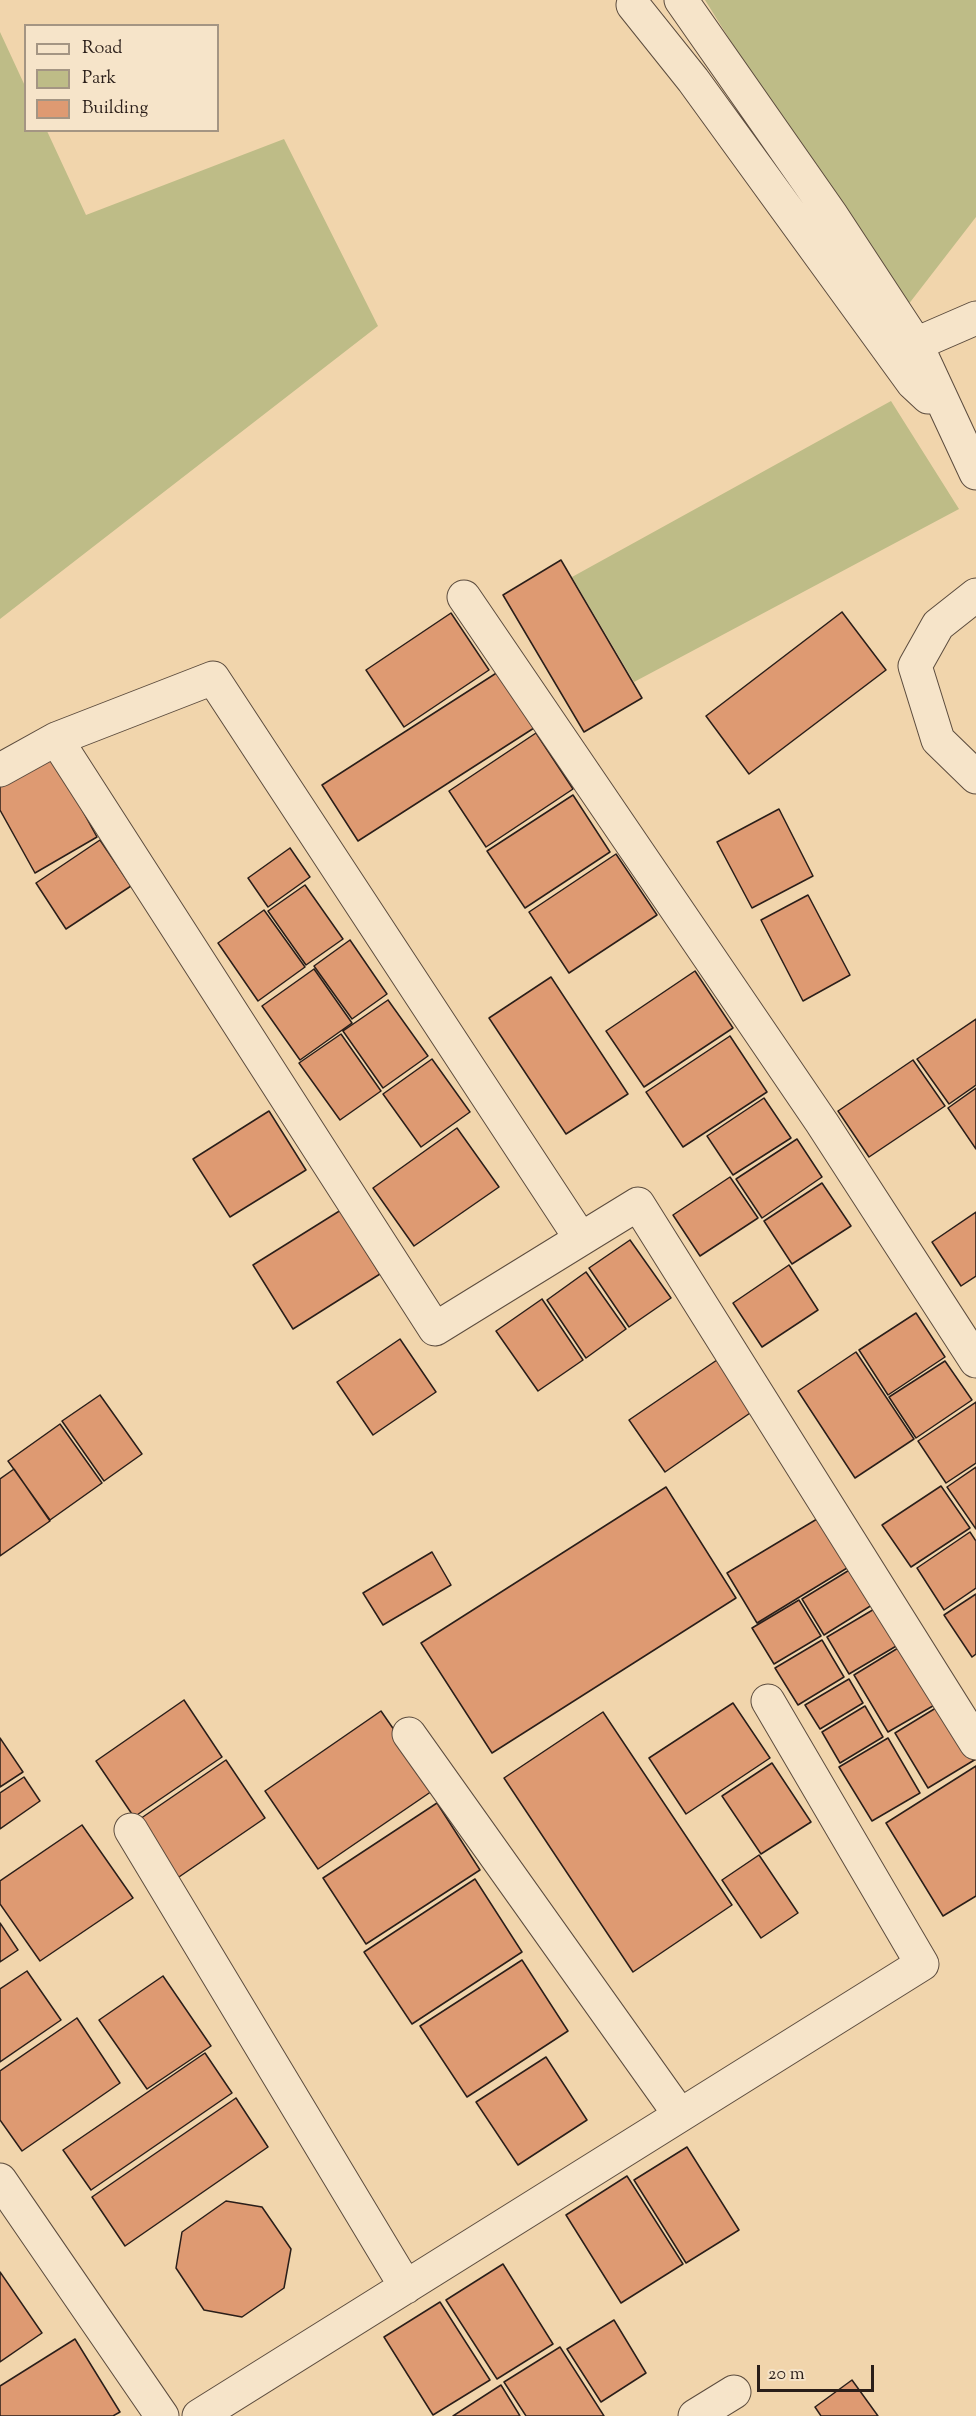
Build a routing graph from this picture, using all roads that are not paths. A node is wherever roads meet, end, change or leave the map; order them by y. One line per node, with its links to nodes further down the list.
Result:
1 (681, 0): 4 (street)
2 (633, 5): 5 (street)
3 (976, 318): 4 (street)
4 (916, 344): 5 (street)
5 (951, 420): 6 (street)
6 (976, 473)
7 (976, 595): 11 (street)
8 (464, 597): 13 (street)
9 (56, 739): 10 (street); 12 (street); 12 (street)
10 (0, 770)
11 (976, 777)
12 (581, 1239): 16 (street)
13 (976, 1361)
14 (768, 1701): 18 (street)
15 (409, 1734): 18 (street)
16 (976, 1743)
17 (131, 1830): 20 (street)
18 (680, 2115): 20 (street)
19 (0, 2180): 22 (street)
20 (406, 2287): 23 (street)
21 (734, 2392): 24 (street)
22 (162, 2416)
23 (198, 2416)
24 (695, 2416)

